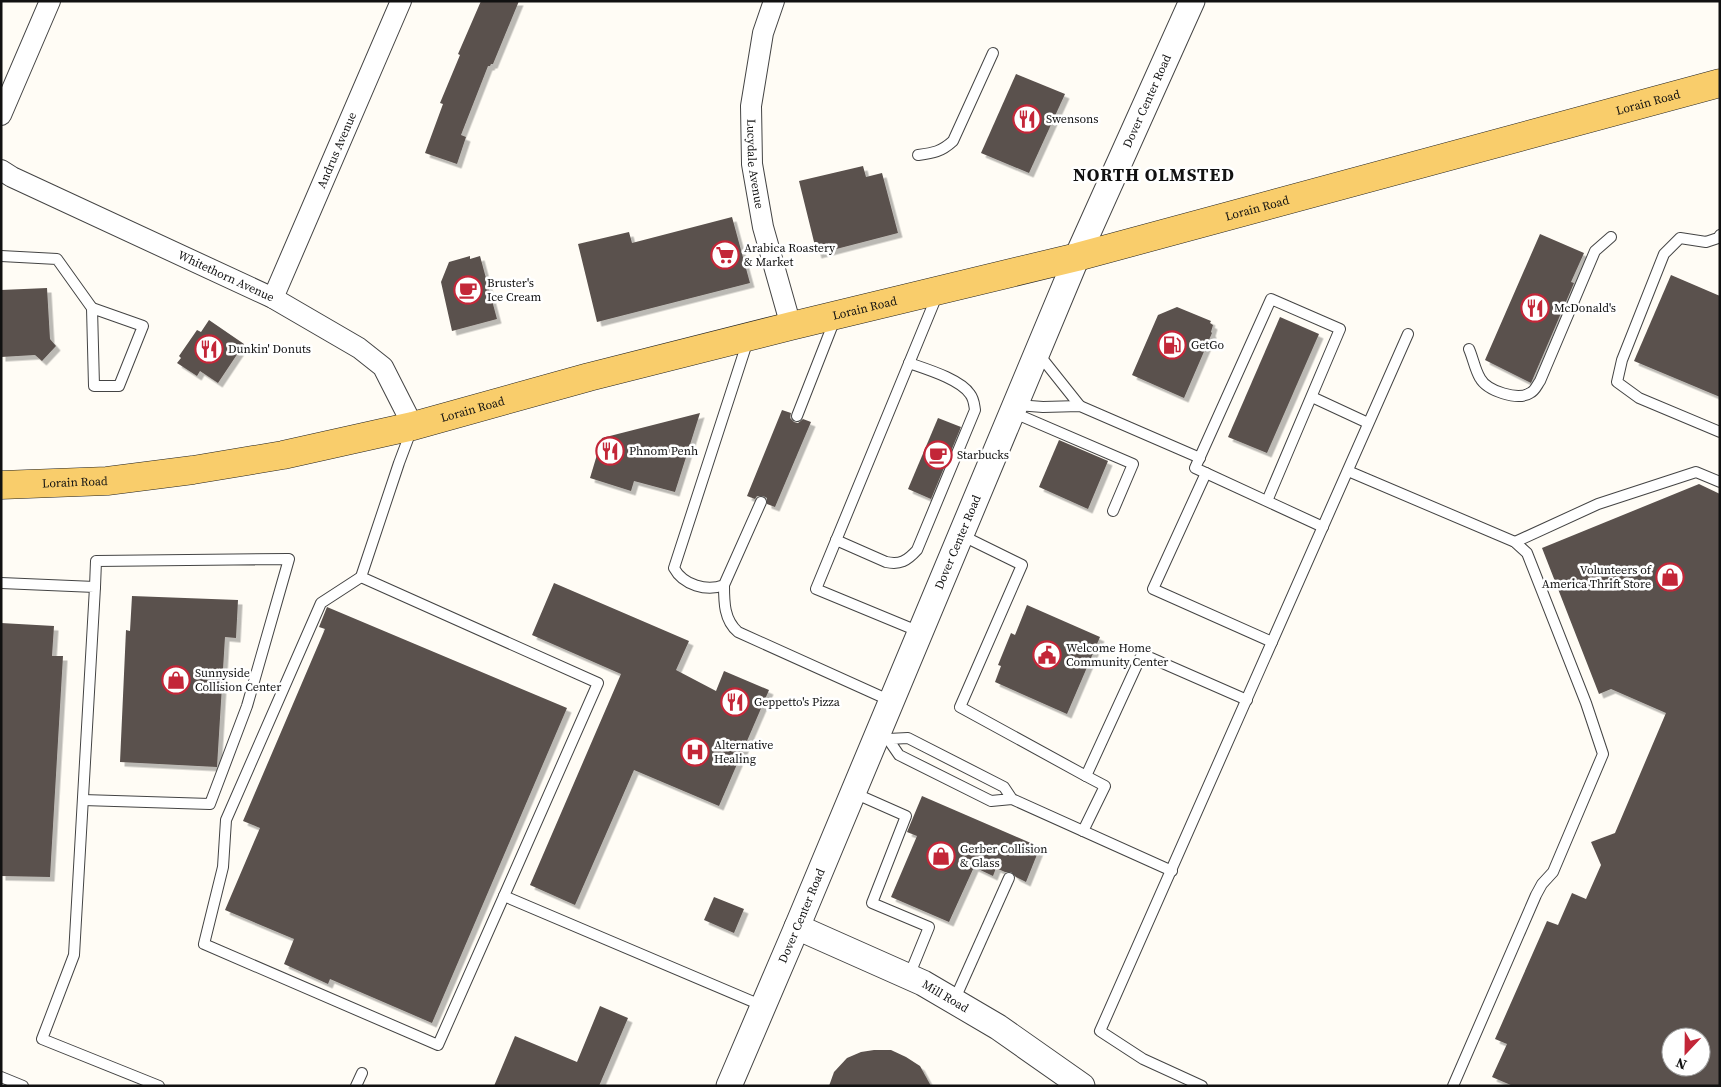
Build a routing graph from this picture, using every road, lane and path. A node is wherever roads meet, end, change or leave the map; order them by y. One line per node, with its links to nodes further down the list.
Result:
1 (50, 1): 7 (street)
2 (401, 1): 17 (street, Andrus Avenue)
3 (774, 1): 20 (street, Lucydale Avenue)
4 (1192, 1): 15 (street, Dover Center Road)
5 (993, 52): 8 (lane)
6 (1720, 83): 15 (main road, Lorain Road)
7 (1, 114)
8 (918, 155)
9 (1, 170): 17 (street, Whitethorn Avenue)
10 (1720, 235): 12 (lane)
11 (1611, 238): 23 (lane)
12 (1706, 242): 13 (lane); 32 (lane)
13 (1720, 248)
14 (1, 256): 18 (lane)
15 (1077, 257): 16 (main road, Lorain Road); 24 (street, Dover Center Road)
16 (939, 290): 19 (main road, Lorain Road); 25 (lane)
17 (272, 298): 31 (street, Whitethorn Avenue)
18 (92, 308): 18 (lane)
19 (836, 315): 20 (main road, Lorain Road); 29 (lane)
20 (790, 326): 22 (main road, Lorain Road)
21 (1408, 334): 30 (lane)
22 (749, 336): 31 (main road, Lorain Road); 47 (lane)
23 (1469, 349)
24 (1038, 352): 27 (lane); 28 (street, Dover Center Road)
25 (909, 362): 43 (lane); 43 (lane)
26 (1312, 397): 30 (lane); 33 (lane); 38 (lane)
27 (1080, 406): 28 (lane); 33 (lane)
28 (1014, 409): 40 (lane); 42 (street, Dover Center Road)
29 (797, 416)
30 (1368, 423): 34 (lane)
31 (413, 426): 37 (main road, Lorain Road); 45 (lane)
32 (1720, 432)
33 (1200, 458): 35 (lane)
34 (1348, 470): 41 (lane); 44 (lane)
35 (1206, 473): 38 (lane); 50 (lane)
36 (1720, 482): 44 (lane)
37 (1, 484)
38 (1267, 501): 41 (lane)
39 (761, 502): 47 (lane)
40 (1113, 511)
41 (1323, 527): 50 (lane)
42 (961, 535): 49 (street, Dover Center Road); 54 (lane)
43 (836, 540): 49 (lane)
44 (1515, 542): 74 (lane)
45 (361, 577): 61 (lane); 61 (lane)
46 (1, 583): 48 (lane)
47 (724, 585): 52 (lane)
48 (95, 587): 57 (lane); 57 (lane)
49 (920, 632): 52 (street, Dover Center Road)
50 (1272, 642): 51 (lane)
51 (1247, 700): 54 (lane); 59 (lane)
52 (892, 701): 53 (street, Dover Center Road)
53 (883, 736): 55 (street, Dover Center Road); 56 (lane); 56 (lane)
54 (1086, 776): 58 (lane)
55 (853, 793): 62 (street, Dover Center Road); 63 (lane)
56 (1012, 799): 58 (lane)
57 (83, 800): 69 (lane)
58 (1083, 831): 59 (lane)
59 (1172, 871): 73 (lane)
60 (1008, 878): 64 (lane)
61 (504, 896): 65 (lane)
62 (797, 927): 63 (street, Mill Road); 65 (street, Dover Center Road)
63 (909, 976): 64 (street, Mill Road)
64 (954, 1001): 72 (street, Mill Road)
65 (763, 1006): 71 (street, Dover Center Road)
66 (362, 1073): 70 (lane)
67 (1, 1077): 68 (lane)
68 (23, 1086)
69 (158, 1086)
70 (356, 1086)
71 (728, 1086)
72 (1082, 1086)
73 (1202, 1086)
74 (1453, 1086)

